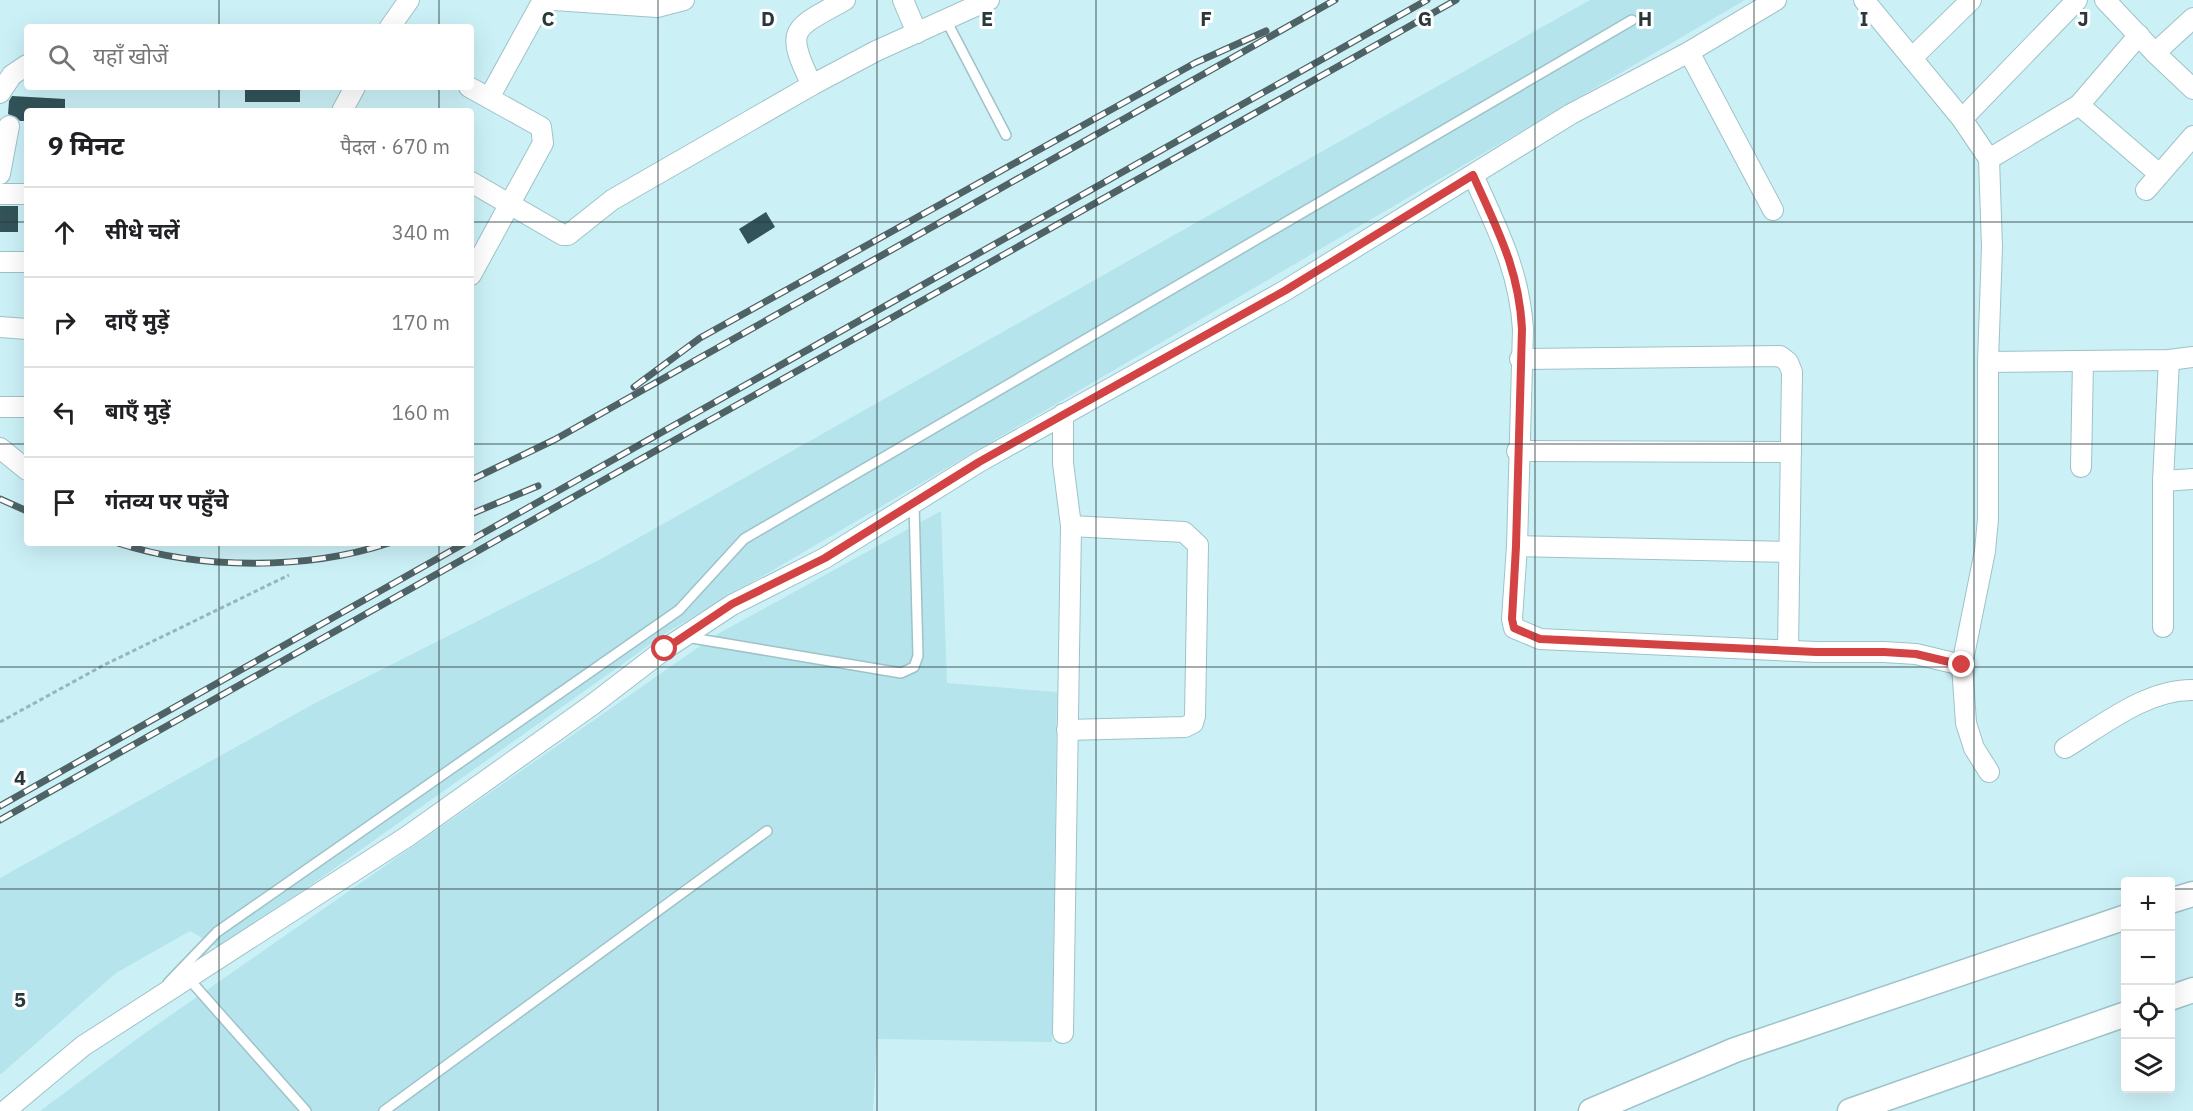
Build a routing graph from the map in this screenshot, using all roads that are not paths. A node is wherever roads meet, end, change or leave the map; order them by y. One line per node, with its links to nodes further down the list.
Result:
1 (409, 0): 16 (street)
2 (543, 0): 28 (street)
3 (554, 0): 4 (street)
4 (684, 0)
5 (845, 0): 23 (street)
6 (903, 0): 17 (street)
7 (989, 0): 14 (street)
8 (1776, 0): 19 (street)
9 (1864, 0): 21 (street)
10 (1971, 0): 21 (street)
11 (2077, 0): 31 (street)
12 (2105, 0): 18 (street)
13 (2193, 18): 20 (street)
14 (946, 20): 17 (street); 33 (lane)
15 (1632, 20): 84 (lane)
16 (392, 24)
17 (917, 33): 23 (street)
18 (2139, 35): 20 (street); 29 (street)
19 (1689, 52): 38 (street); 44 (street)
20 (2155, 53): 24 (street)
21 (1912, 57): 31 (street)
22 (24, 66): 27 (street)
23 (812, 85): 43 (street)
24 (2193, 89)
25 (355, 90): 30 (street)
26 (474, 90): 28 (street)
27 (0, 93)
28 (489, 98): 43 (street)
29 (2079, 105): 35 (street); 36 (street)
30 (346, 108)
31 (1962, 119): 35 (street)
32 (12, 126): 37 (street)
33 (1006, 135)
34 (2193, 136): 36 (street)
35 (1989, 159): 54 (street)
36 (2158, 173): 40 (street)
37 (0, 174)
38 (1473, 175): 51 (street); 57 (street)
39 (474, 184): 43 (street)
40 (2146, 190)
41 (24, 194): 42 (street)
42 (0, 195)
43 (511, 204): 47 (street)
44 (1773, 210)
45 (0, 262): 46 (street)
46 (24, 262)
47 (474, 270)
48 (0, 327): 49 (street)
49 (24, 329)
50 (2193, 357): 52 (street)
51 (1520, 359): 59 (street); 60 (street)
52 (2169, 360): 53 (street); 64 (street)
53 (2082, 361): 54 (street); 61 (street)
54 (1988, 362): 72 (street)
55 (0, 407): 56 (street)
56 (24, 407)
57 (1063, 414): 65 (street); 66 (street)
58 (0, 448): 62 (street)
59 (1517, 450): 60 (street); 67 (street)
60 (1791, 452): 68 (street)
61 (2081, 467)
62 (24, 468)
63 (2193, 479): 64 (street)
64 (2163, 481): 69 (street)
65 (914, 502): 70 (street); 70 (lane)
66 (1071, 526): 74 (street); 74 (street)
67 (1516, 546): 68 (street); 71 (street)
68 (1789, 552): 71 (street)
69 (2163, 627)
70 (684, 637): 81 (street)
71 (1788, 650): 72 (street)
72 (1962, 665): 76 (street)
73 (2193, 690): 75 (street)
74 (1067, 730): 86 (street)
75 (2065, 748)
76 (1989, 772)
77 (767, 831): 89 (lane)
78 (2193, 894): 79 (street)
79 (2175, 899)
80 (2121, 919): 90 (street)
81 (188, 978): 84 (street); 88 (lane)
82 (2193, 990): 83 (street)
83 (2175, 996)
84 (150, 1002): 87 (street)
85 (2121, 1016): 91 (street)
86 (1063, 1033)
87 (5, 1111)
88 (306, 1111)
89 (384, 1111)
90 (1591, 1111)
91 (1850, 1111)

